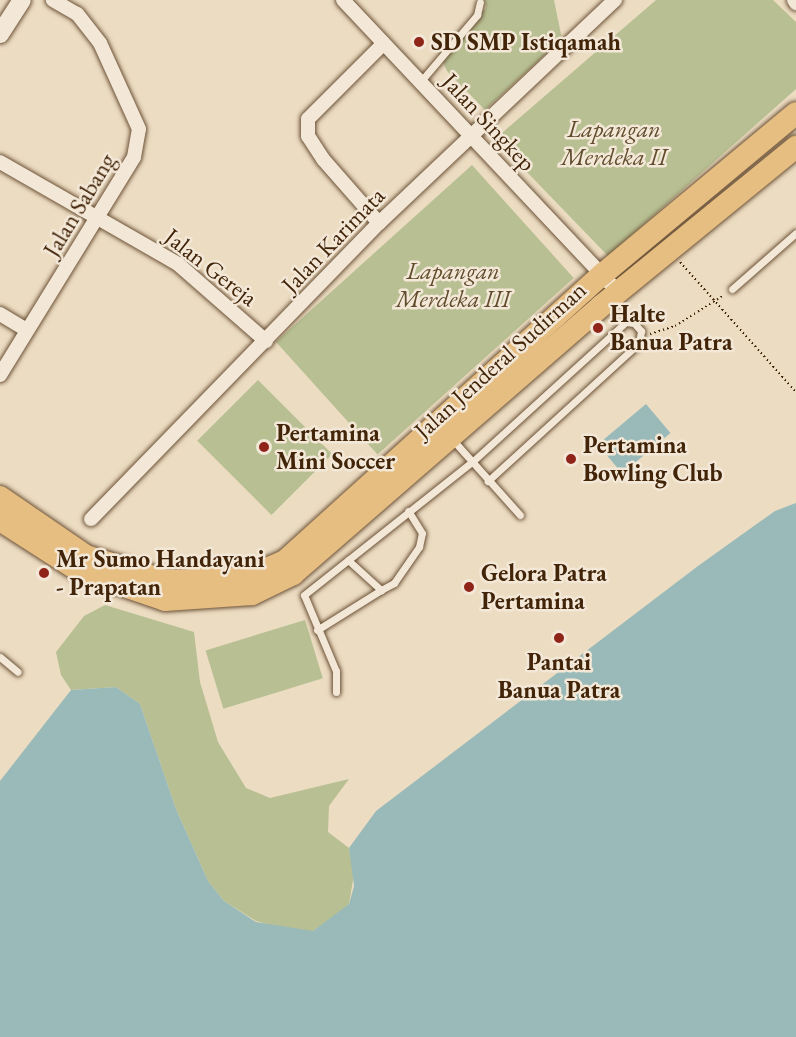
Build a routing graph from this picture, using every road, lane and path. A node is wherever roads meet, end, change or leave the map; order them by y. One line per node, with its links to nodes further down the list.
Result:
1 (22, 0): 6 (street)
2 (53, 0): 13 (street, Jalan Sabang)
3 (343, 0): 7 (street, Jalan Singkep)
4 (615, 0): 10 (street, Jalan Karimata)
5 (480, 2): 8 (lane)
6 (0, 34)
7 (384, 44): 8 (street, Jalan Singkep); 14 (street)
8 (421, 81): 10 (street, Jalan Singkep)
9 (796, 113): 17 (highway, Jalan Jenderal Sudirman)
10 (471, 134): 14 (street, Jalan Karimata); 17 (street, Jalan Singkep)
11 (796, 147): 16 (highway, Jalan Jenderal Sudirman)
12 (0, 162): 13 (street, Jalan Gereja)
13 (96, 221): 22 (street, Jalan Sabang); 24 (street, Jalan Gereja)
14 (379, 223): 24 (street, Jalan Karimata)
15 (796, 233): 18 (lane)
16 (673, 253): 19 (highway, Jalan Jenderal Sudirman); 20 (path)
17 (603, 274): 19 (street, Jalan Singkep); 27 (highway, Jalan Jenderal Sudirman)
18 (732, 289): 20 (path)
19 (618, 292): 27 (highway, Jalan Jenderal Sudirman)
20 (716, 302): 23 (path); 26 (path)
21 (0, 314): 22 (street)
22 (27, 330): 25 (street, Jalan Sabang)
23 (642, 336): 28 (lane); 29 (lane)
24 (266, 341): 33 (street, Jalan Karimata)
25 (0, 375)
26 (796, 392)
27 (447, 432): 28 (lane); 30 (highway, Jalan Jenderal Sudirman); 34 (highway, Jalan Jenderal Sudirman)
28 (472, 462): 29 (lane); 31 (lane)
29 (488, 481): 32 (lane)
30 (0, 497)
31 (408, 511): 35 (lane); 36 (lane)
32 (520, 515)
33 (91, 519)
34 (0, 520)
35 (348, 560): 36 (lane); 37 (lane)
36 (381, 590): 37 (lane)
37 (317, 630): 40 (lane)
38 (0, 657): 39 (lane)
39 (18, 672)
40 (336, 692)

